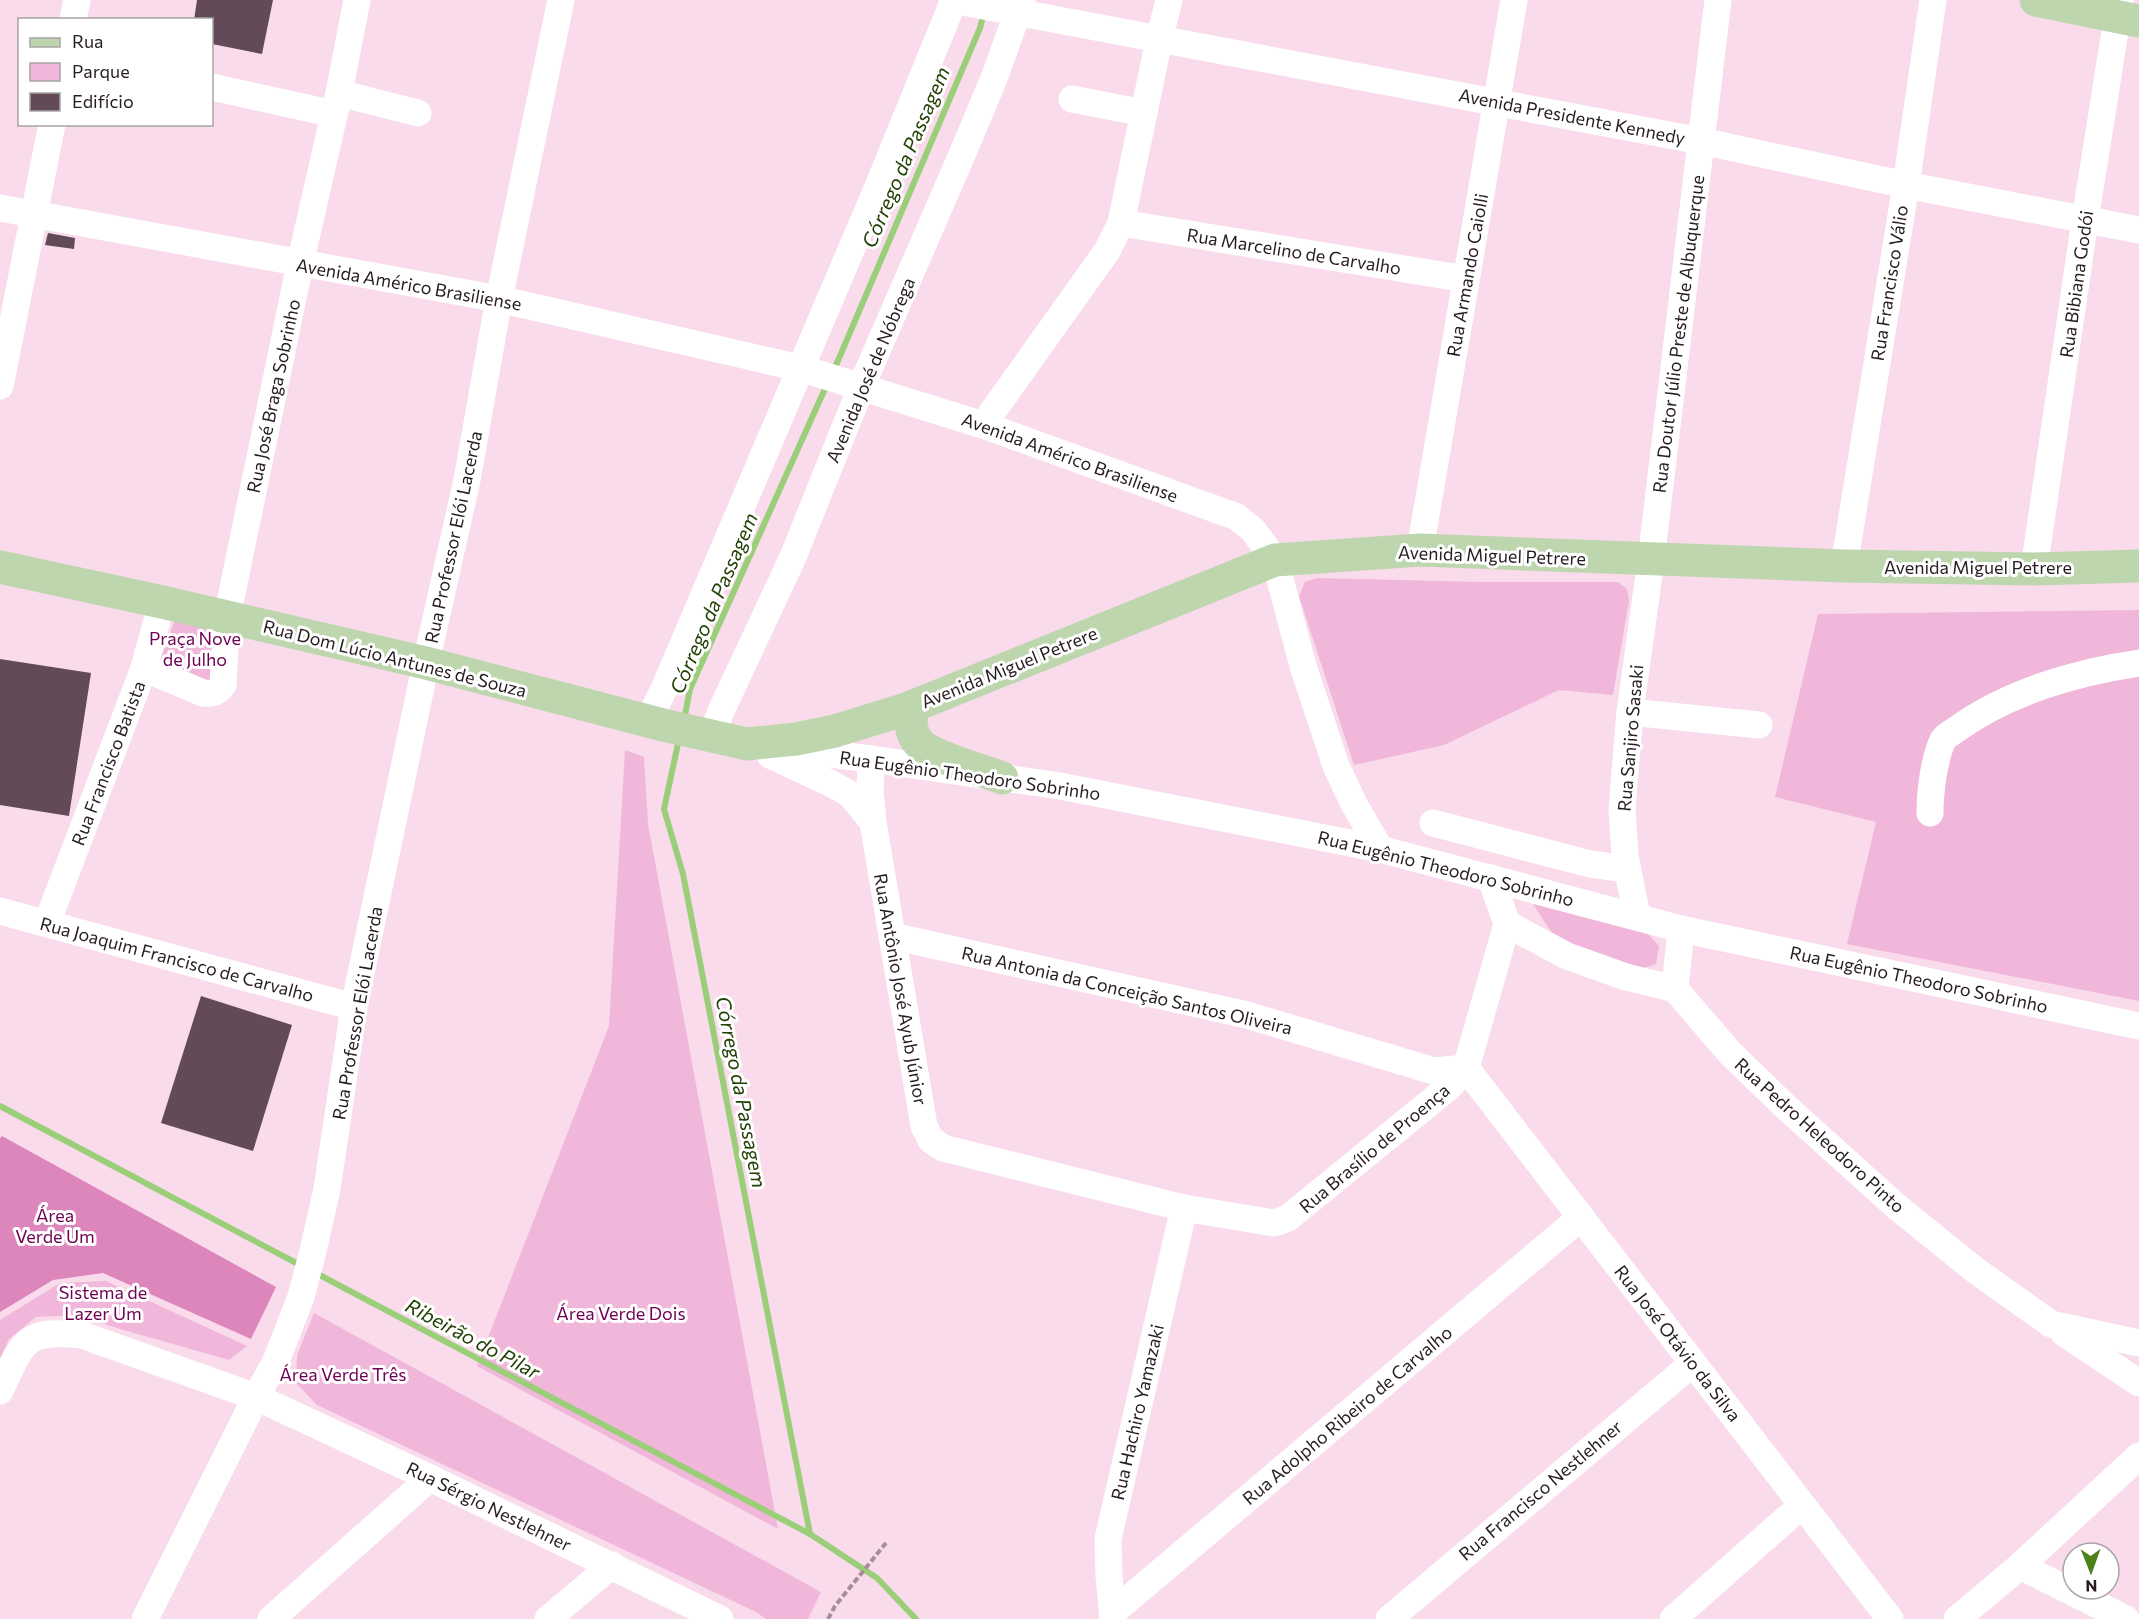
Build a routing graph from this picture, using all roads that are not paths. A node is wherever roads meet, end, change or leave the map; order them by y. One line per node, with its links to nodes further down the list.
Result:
1 (77, 0): 12 (street)
2 (357, 0): 17 (street, Rua José Braga Sobrinho)
3 (561, 0): 30 (street, Rua Professor Elói Lacerda)
4 (1169, 0): 13 (street)
5 (1515, 0): 16 (street, Rua Armando Caiolli)
6 (1718, 0): 21 (street, Rua Doutor Júlio Preste de Albuquerque)
7 (1933, 0): 22 (street, Rua Francisco Válio)
8 (2036, 0): 11 (main road)
9 (957, 1): 10 (street, Avenida Presidente Kennedy); 31 (street)
10 (1014, 7): 13 (street, Avenida Presidente Kennedy); 32 (street, Avenida José de Nóbrega)
11 (2125, 13): 25 (street, Rua Bibiana Godói)
12 (73, 18)
13 (1159, 40): 16 (street, Avenida Presidente Kennedy); 19 (street)
14 (213, 87): 17 (street)
15 (1072, 99): 19 (street)
16 (1496, 102): 21 (street, Avenida Presidente Kennedy); 29 (street, Rua Armando Caiolli)
17 (337, 103): 18 (street); 28 (street, Rua José Braga Sobrinho)
18 (418, 113)
19 (1144, 113): 26 (street)
20 (52, 126): 24 (street)
21 (1701, 141): 22 (street, Avenida Presidente Kennedy); 37 (street, Rua Doutor Júlio Preste de Albuquerque)
22 (1905, 184): 25 (street, Avenida Presidente Kennedy); 38 (street, Rua Francisco Válio)
23 (0, 208): 24 (street, Avenida Américo Brasiliense)
24 (33, 215): 28 (street, Avenida Américo Brasiliense); 33 (street)
25 (2085, 220): 27 (street, Avenida Presidente Kennedy); 41 (street, Rua Bibiana Godói)
26 (1121, 223): 29 (street, Rua Marcelino de Carvalho); 34 (street)
27 (2139, 230)
28 (300, 264): 30 (street, Avenida Américo Brasiliense); 43 (street, Rua José Braga Sobrinho)
29 (1466, 279): 35 (street, Rua Armando Caiolli)
30 (499, 299): 31 (street, Avenida Américo Brasiliense); 44 (street, Rua Professor Elói Lacerda)
31 (808, 370): 32 (street, Avenida Américo Brasiliense); 49 (street)
32 (855, 383): 34 (street, Avenida Américo Brasiliense); 51 (street, Avenida José de Nóbrega)
33 (0, 386)
34 (983, 425): 36 (street, Avenida Américo Brasiliense)
35 (1420, 550): 36 (main road, Avenida Miguel Petrere); 37 (main road, Avenida Miguel Petrere)
36 (1275, 560): 47 (main road, Avenida Miguel Petrere); 58 (street)
37 (1651, 560): 38 (main road, Avenida Miguel Petrere); 48 (street, Rua Sanjiro Sasaki)
38 (1844, 566): 41 (main road, Avenida Miguel Petrere)
39 (2139, 566): 41 (main road, Avenida Miguel Petrere)
40 (0, 567): 42 (main road, Rua Dom Lúcio Antunes de Souza)
41 (2034, 569)
42 (162, 602): 43 (main road, Rua Dom Lúcio Antunes de Souza); 46 (street, Rua Francisco Batista)
43 (227, 617): 44 (main road, Rua Dom Lúcio Antunes de Souza); 46 (street)
44 (426, 663): 49 (main road, Rua Dom Lúcio Antunes de Souza); 68 (street, Rua Professor Elói Lacerda)
45 (2139, 663): 55 (street)
46 (144, 668): 63 (street, Rua Francisco Batista)
47 (912, 707): 52 (main road, Avenida Miguel Petrere); 54 (main road)
48 (1630, 712): 50 (street); 59 (street, Rua Sanjiro Sasaki)
49 (655, 723): 51 (main road, Rua Dom Lúcio Antunes de Souza)
50 (1759, 725)
51 (706, 735): 52 (main road, Avenida Miguel Petrere)
52 (747, 744): 53 (street, Rua Eugênio Theodoro Sobrinho); 56 (street, Rua Antônio José Ayub Júnior)
53 (871, 759): 54 (street, Rua Eugênio Theodoro Sobrinho); 56 (street, Rua Antônio José Ayub Júnior)
54 (1002, 778): 58 (street, Rua Eugênio Theodoro Sobrinho)
55 (1930, 813)
56 (873, 822): 66 (street, Rua Antônio José Ayub Júnior)
57 (1433, 824): 59 (street)
58 (1380, 849): 60 (street, Rua Eugênio Theodoro Sobrinho)
59 (1627, 869): 62 (street, Rua Sanjiro Sasaki)
60 (1491, 878): 62 (street, Rua Eugênio Theodoro Sobrinho); 64 (street)
61 (0, 911): 63 (street, Rua Joaquim Francisco de Carvalho)
62 (1637, 916): 65 (street, Rua Eugênio Theodoro Sobrinho)
63 (47, 923): 68 (street, Rua Joaquim Francisco de Carvalho)
64 (1507, 924): 67 (street); 70 (street, Rua Brasílio de Proença)
65 (1681, 929): 67 (street); 69 (street, Rua Eugênio Theodoro Sobrinho)
66 (892, 936): 70 (street, Rua Antonia da Conceição Santos Oliveira); 71 (street, Rua Antônio José Ayub Júnior)
67 (1675, 989): 74 (street, Rua Pedro Heleodoro Pinto)
68 (354, 1007): 79 (street, Rua Professor Elói Lacerda)
69 (2139, 1026)
70 (1466, 1068): 72 (street, Rua Brasílio de Proença); 73 (street, Rua José Otávio da Silva)
71 (943, 1148): 72 (street, Rua Brasílio de Proença)
72 (1184, 1208): 85 (street, Rua Hachiro Yamazaki)
73 (1581, 1217): 76 (street, Rua José Otávio da Silva); 85 (street, Rua Adolpho Ribeiro de Carvalho)
74 (2051, 1324): 75 (street, Rua Pedro Heleodoro Pinto); 77 (street)
75 (2139, 1343)
76 (1693, 1363): 82 (street, Rua José Otávio da Silva); 90 (street, Rua Francisco Nestlehner)
77 (2139, 1383)
78 (0, 1391): 79 (street, Rua Sérgio Nestlehner)
79 (256, 1397): 81 (street, Rua Sérgio Nestlehner); 86 (street)
80 (2139, 1456): 84 (street)
81 (430, 1478): 83 (street, Rua Sérgio Nestlehner); 87 (street)
82 (1802, 1505): 91 (street); 92 (street, Rua José Otávio da Silva)
83 (612, 1565): 88 (street); 89 (street, Rua Sérgio Nestlehner)
84 (2019, 1566): 93 (street); 94 (street)
85 (1113, 1616)
86 (145, 1619)
87 (271, 1619)
88 (548, 1619)
89 (720, 1619)
90 (1389, 1619)
91 (1673, 1619)
92 (1890, 1619)
93 (1957, 1619)
94 (2126, 1619)

